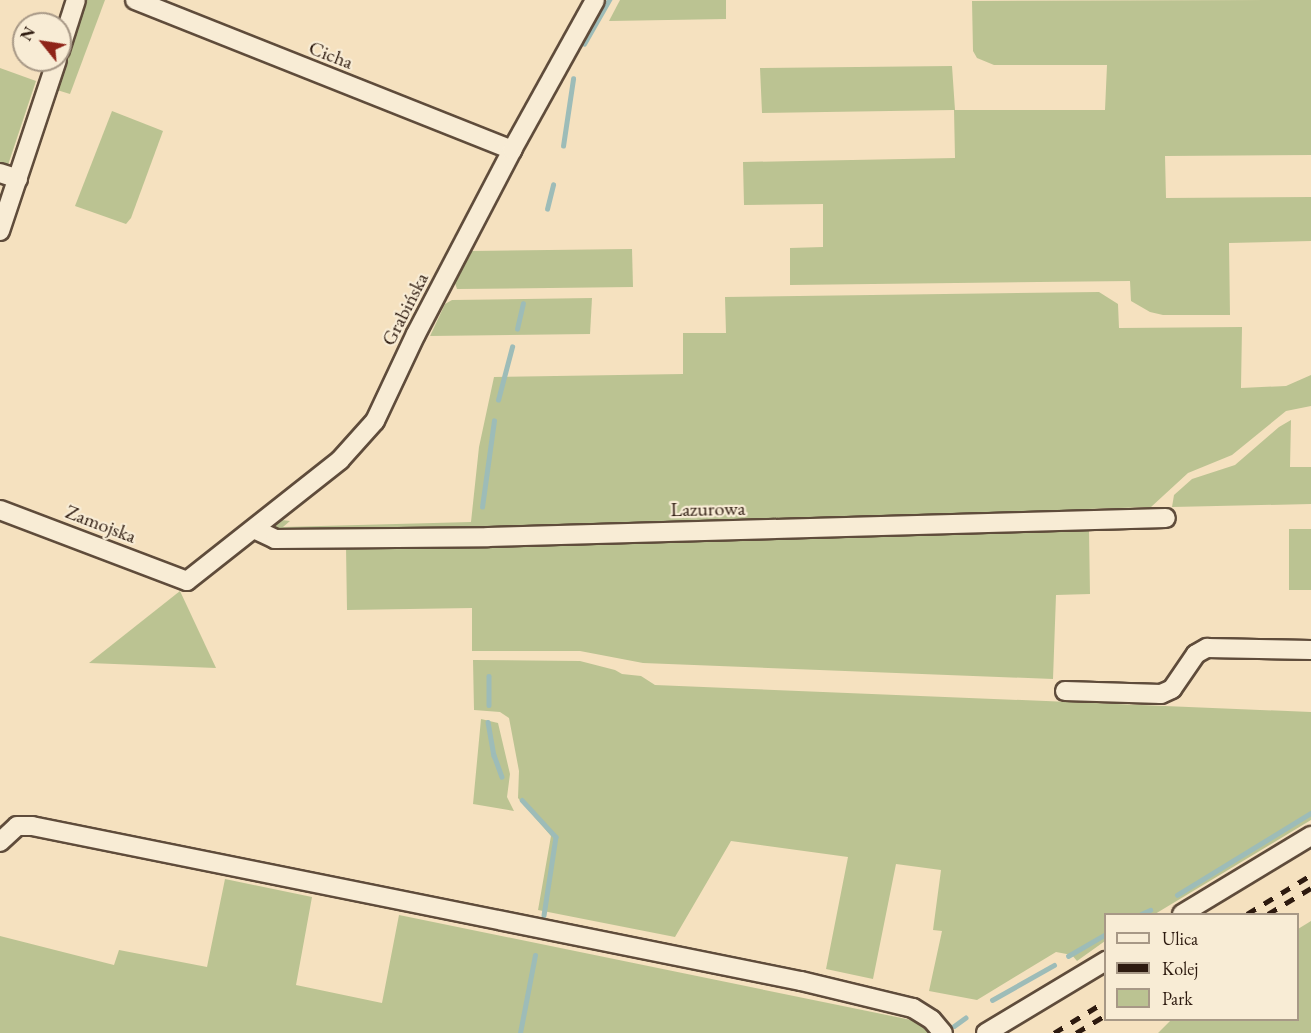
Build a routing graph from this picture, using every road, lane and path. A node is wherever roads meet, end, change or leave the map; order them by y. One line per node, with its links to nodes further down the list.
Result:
1 (135, 0): 4 (street, Cicha)
2 (595, 0): 4 (street, Grabińska)
3 (53, 72): 6 (street)
4 (512, 150): 10 (street, Grabińska)
5 (0, 173): 6 (street)
6 (18, 179): 7 (street)
7 (0, 231)
8 (0, 510): 11 (street, Zamojska)
9 (1166, 518): 10 (street, Lazurowa)
10 (254, 529): 11 (street, Grabińska)
11 (187, 581)
12 (1311, 650): 13 (street)
13 (1065, 691)
14 (1311, 836): 16 (street)
15 (0, 842): 18 (street)
16 (1185, 913)
17 (1104, 962): 19 (street)
18 (943, 1033)
19 (986, 1033)

